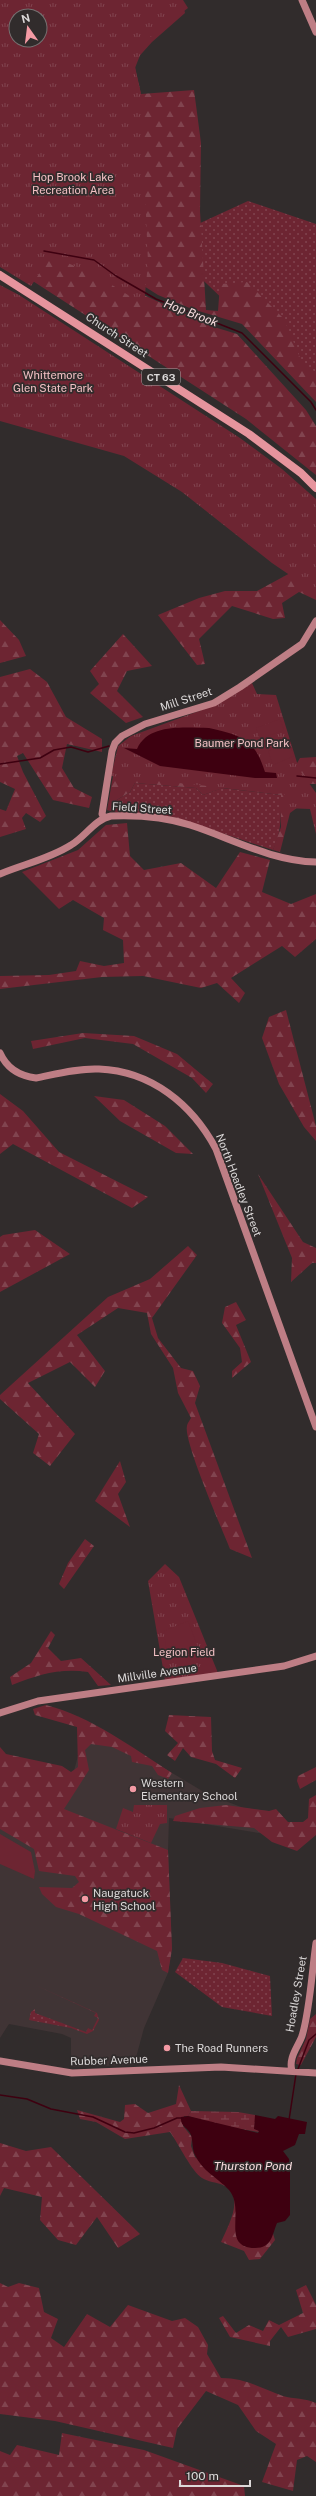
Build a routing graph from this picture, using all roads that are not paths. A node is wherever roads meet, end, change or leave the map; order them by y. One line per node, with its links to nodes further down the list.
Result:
1 (302, 0): 2 (street)
2 (316, 32)
3 (0, 275): 4 (main road, Church Street / CT 63)
4 (316, 488)
5 (316, 621): 6 (street, Mill Street)
6 (104, 817): 7 (street, Field Street); 8 (street, Field Street)
7 (316, 862)
8 (0, 874)
9 (0, 1053): 10 (street, North Hoadley Street)
10 (316, 1427)
11 (316, 1656): 12 (street, Millville Avenue)
12 (0, 1713)
13 (316, 1943): 15 (street, Hoadley Street)
14 (0, 2061): 15 (street, Rubber Avenue)
15 (292, 2071): 16 (street, Rubber Avenue)
16 (316, 2072)

